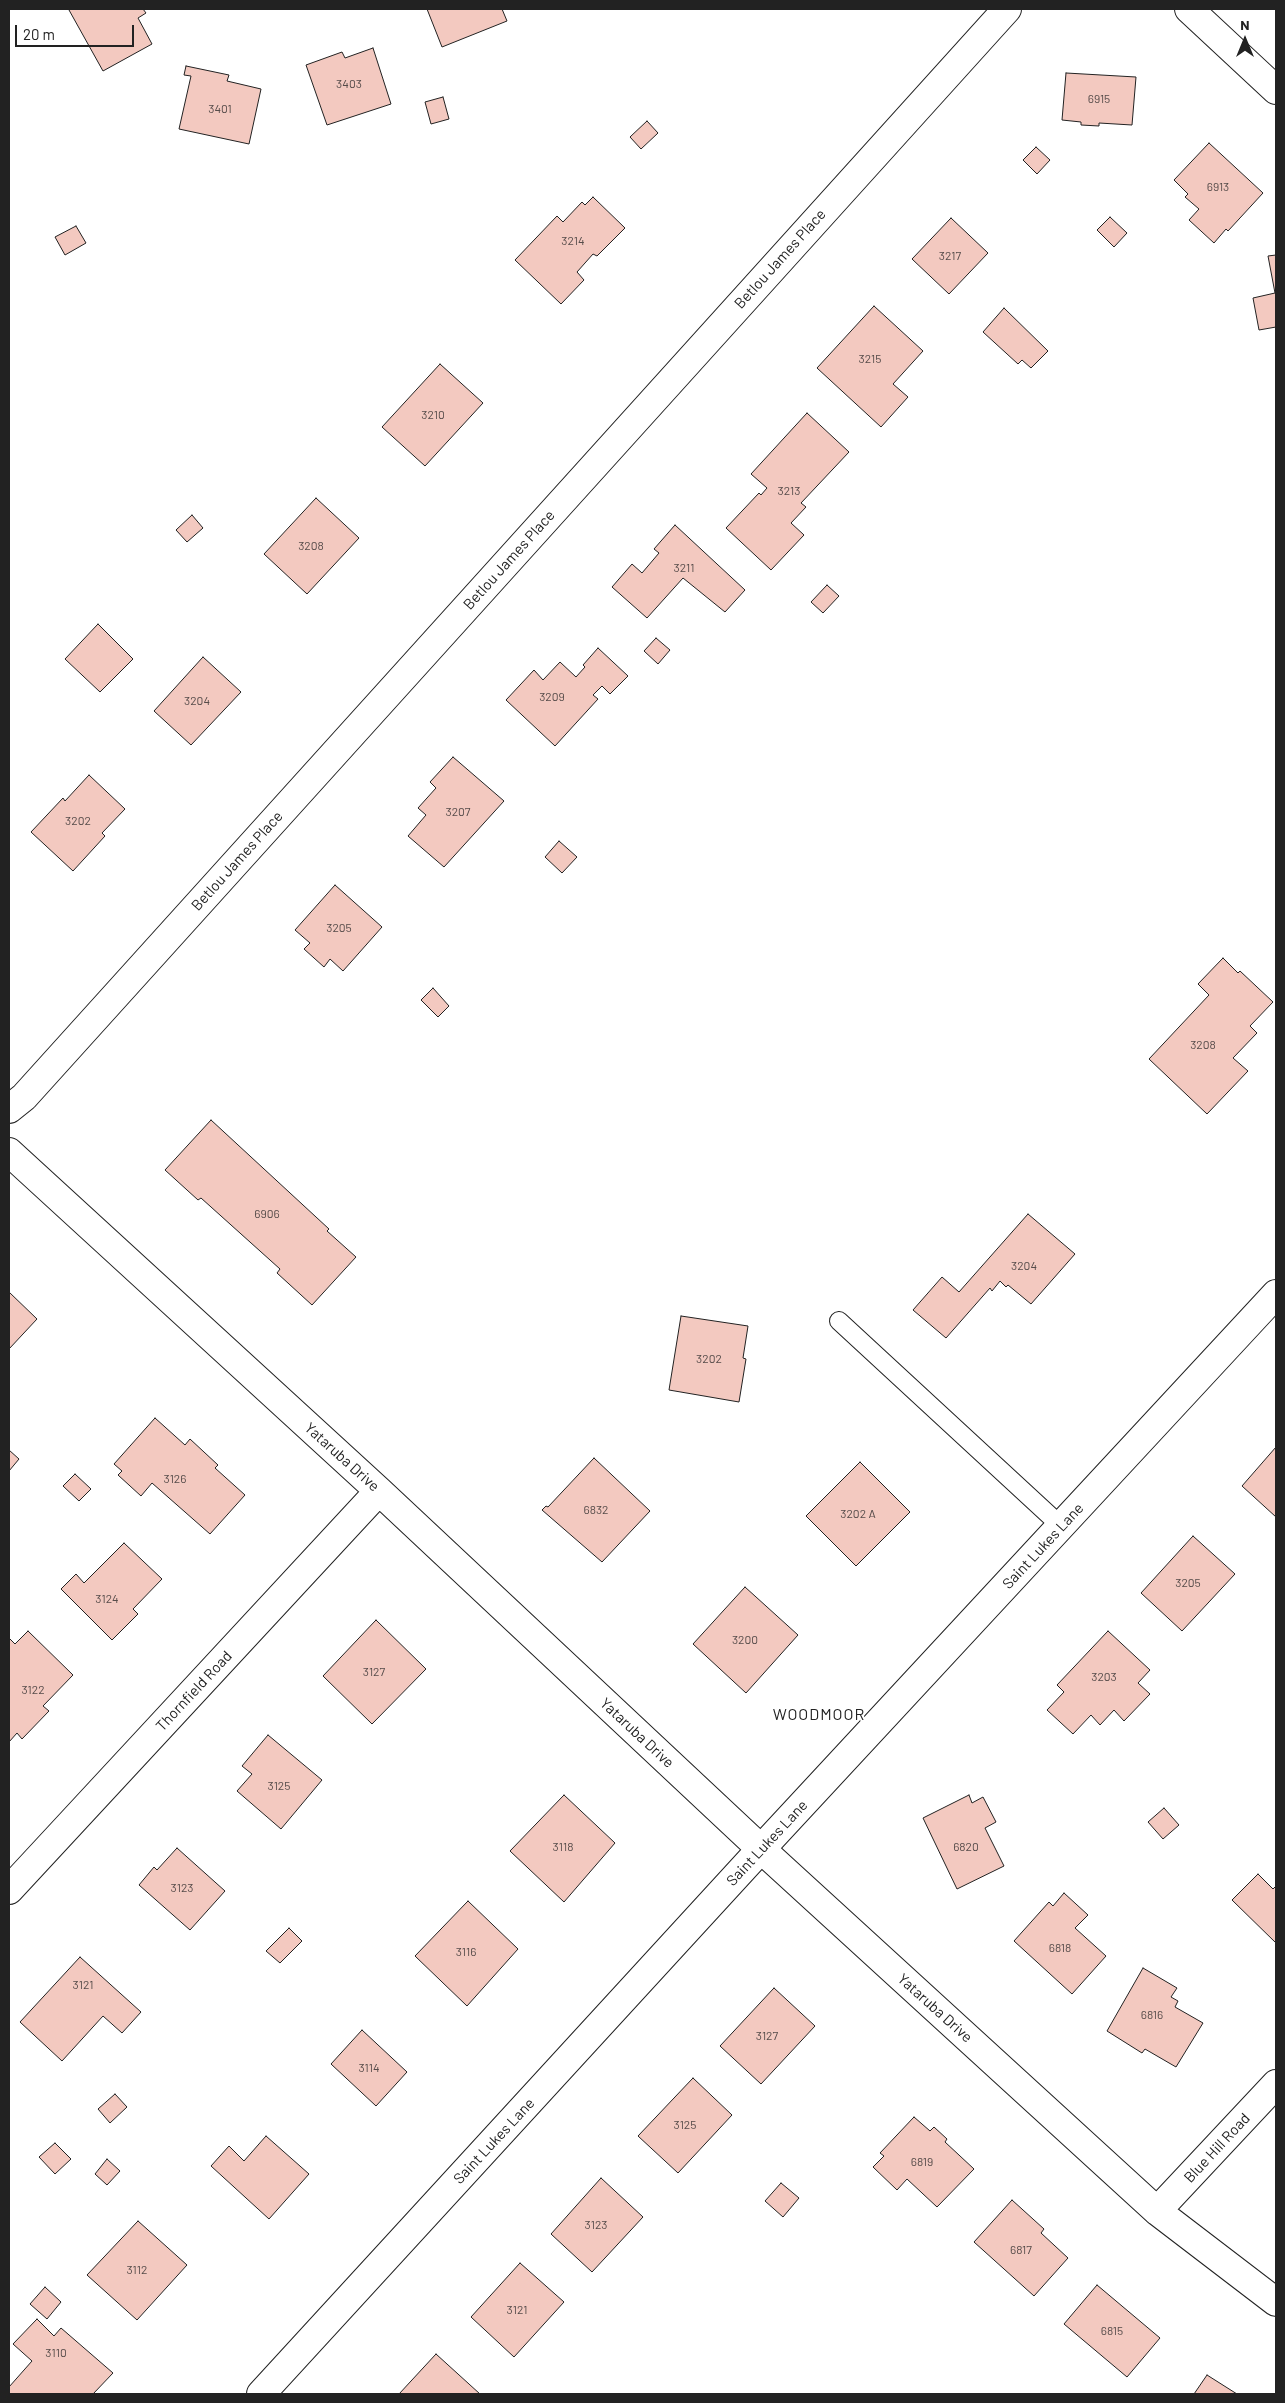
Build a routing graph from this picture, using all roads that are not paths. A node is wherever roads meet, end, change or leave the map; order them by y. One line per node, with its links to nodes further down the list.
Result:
1 (1007, 9): 4 (street, Betlou James Place)
2 (1189, 9): 3 (street)
3 (1276, 90)
4 (9, 1109)
5 (9, 1152): 8 (street, Yataruba Drive)
6 (1276, 1294): 9 (street, Saint Lukes Lane)
7 (839, 1321): 9 (lane)
8 (379, 1491): 10 (street, Yataruba Drive); 11 (street, Thornfield Road)
9 (1061, 1526): 10 (street, Saint Lukes Lane)
10 (761, 1849): 13 (street, Yataruba Drive); 15 (street, Saint Lukes Lane)
11 (9, 1890)
12 (1276, 2084): 13 (street, Blue Hill Road)
13 (1157, 2211): 14 (street, Yataruba Drive)
14 (1276, 2302)
15 (261, 2394)

